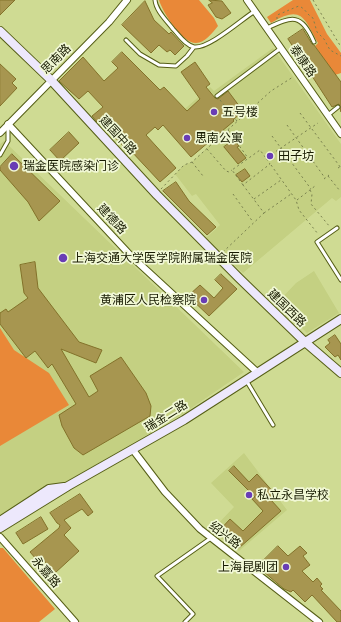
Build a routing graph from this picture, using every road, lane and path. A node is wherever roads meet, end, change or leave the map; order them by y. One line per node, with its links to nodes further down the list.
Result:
1 (127, 0): 14 (street, 思南路)
2 (155, 0): 11 (lane)
3 (247, 0): 5 (street, 泰康路)
4 (313, 0): 10 (path)
5 (255, 10): 6 (street, 泰康路); 11 (lane)
6 (267, 28): 9 (lane); 12 (street, 泰康路)
7 (0, 31): 14 (street, 建国中路)
8 (126, 40): 11 (lane)
9 (314, 42)
10 (341, 46)
11 (194, 47)
12 (281, 48): 13 (street, 泰康路); 15 (lane)
13 (299, 74): 18 (street, 泰康路); 19 (path)
14 (51, 80): 21 (street, 思南路); 46 (street, 建国中路)
15 (217, 96): 19 (path)
16 (338, 107): 18 (lane)
17 (300, 113): 23 (path)
18 (328, 115): 26 (street, 泰康路)
19 (238, 121): 24 (path)
20 (318, 122): 23 (path)
21 (8, 124): 25 (street, 思南路); 31 (lane); 59 (street, 建德路)
22 (287, 125): 28 (path)
23 (311, 127): 28 (path); 36 (path)
24 (228, 130): 30 (path); 32 (path)
25 (0, 133)
26 (341, 134)
27 (272, 136): 29 (path)
28 (296, 138): 29 (path); 44 (path)
29 (281, 148): 33 (path); 43 (path)
30 (207, 149): 34 (path); 38 (path)
31 (1, 154)
32 (248, 158): 33 (path); 38 (path)
33 (266, 158): 35 (path)
34 (192, 162): 39 (path); 46 (path)
35 (270, 164): 40 (path); 41 (path)
36 (341, 167): 37 (path)
37 (338, 168)
38 (232, 170): 41 (path)
39 (203, 176)
40 (281, 179): 45 (path); 48 (path)
41 (242, 185): 48 (path)
42 (315, 186): 43 (path)
43 (310, 189): 49 (path); 53 (path)
44 (340, 191)
45 (291, 193): 49 (path); 50 (path)
46 (156, 194): 55 (street, 建国中路)
47 (233, 194): 51 (path)
48 (254, 199): 50 (path)
49 (296, 200): 54 (path)
50 (264, 213): 51 (path)
51 (254, 222): 55 (path)
52 (337, 228): 53 (lane)
53 (333, 231): 54 (lane)
54 (321, 239): 56 (lane)
55 (218, 256): 58 (street, 建国西路)
56 (341, 280)
57 (341, 318): 58 (street, 瑞金二路)
58 (305, 342): 59 (street, 瑞金二路); 60 (street, 建国西路)
59 (258, 373): 61 (street, 瑞金二路)
60 (341, 373)
61 (246, 380): 62 (lane); 63 (street, 瑞金二路)
62 (273, 425)
63 (133, 450): 64 (street, 瑞金二路); 68 (street, 绍兴路)
64 (68, 486): 65 (street); 66 (street, 瑞金二路)
65 (0, 521)
66 (0, 528)
67 (0, 537): 69 (street, 永嘉路)
68 (211, 538): 70 (lane); 71 (street, 绍兴路)
69 (75, 622)
70 (185, 622)
71 (320, 622)

